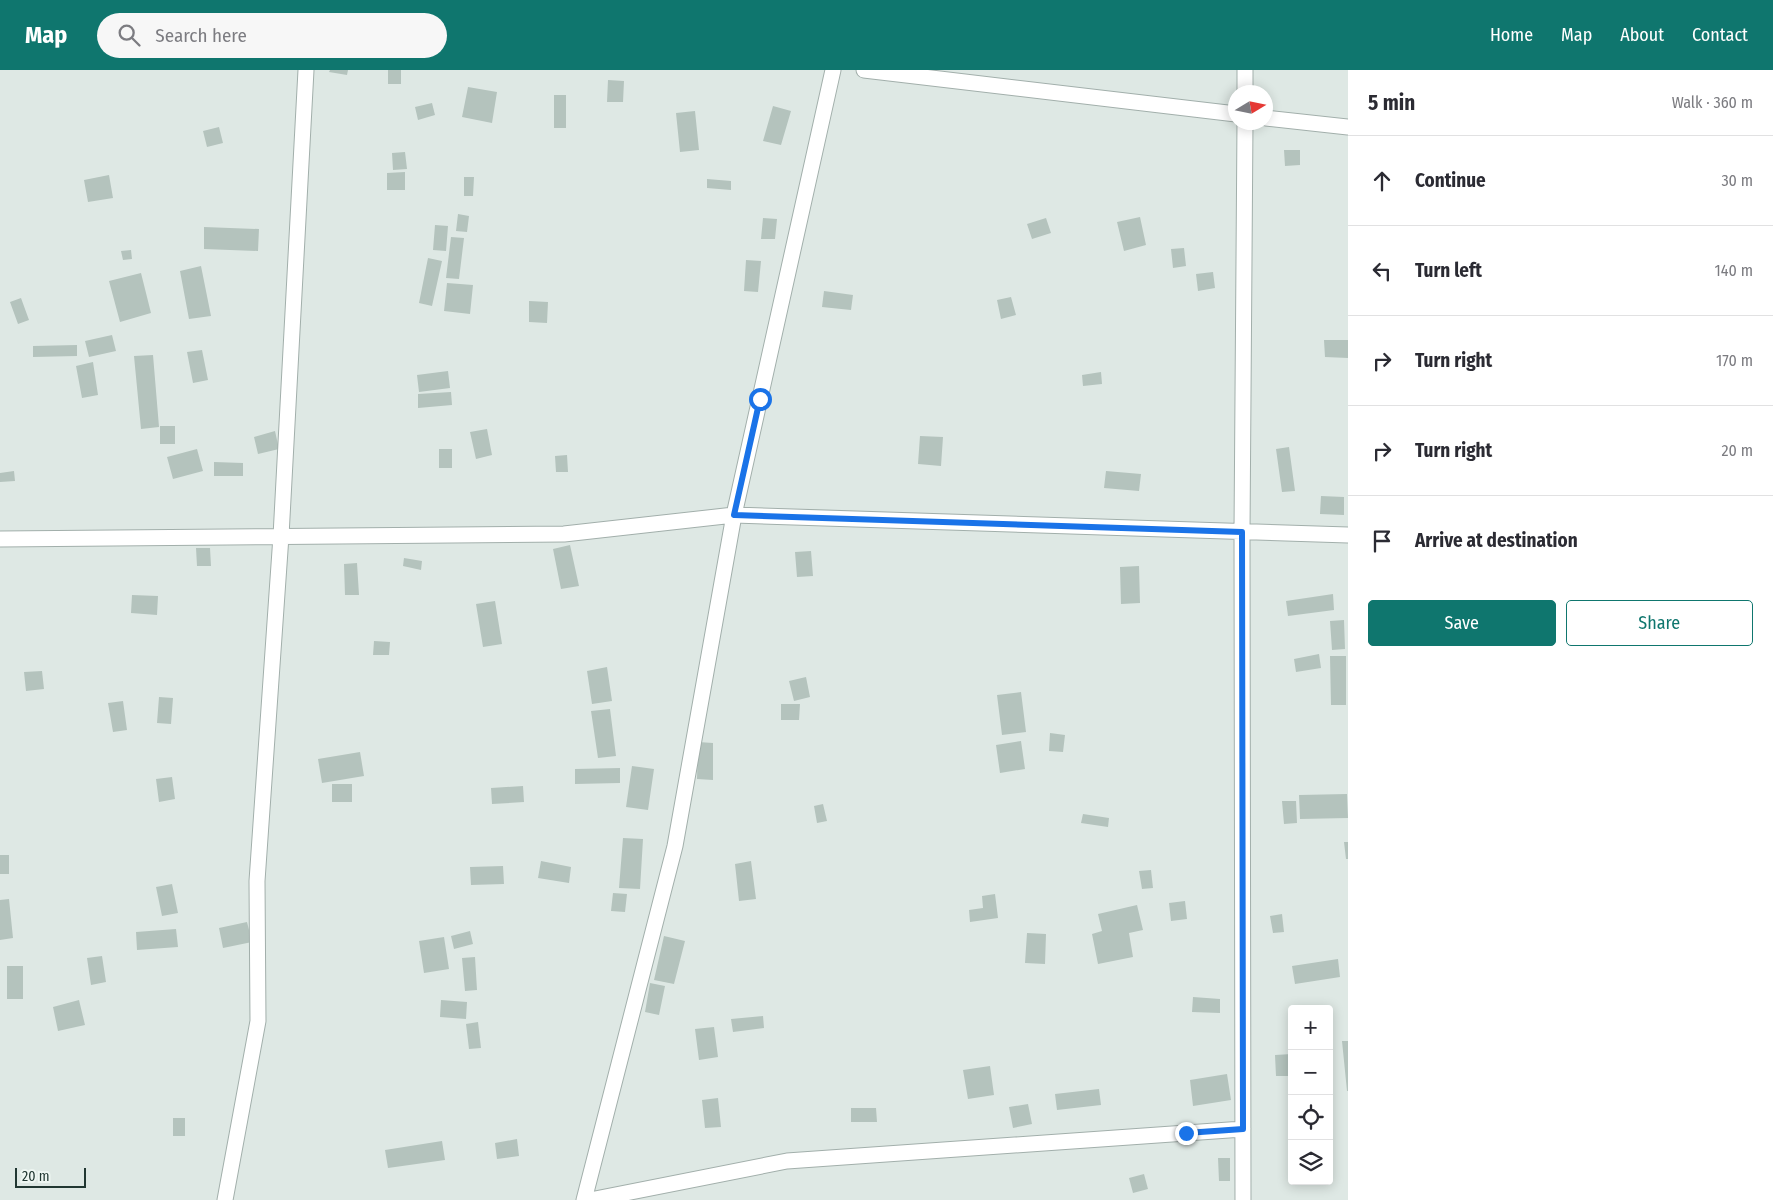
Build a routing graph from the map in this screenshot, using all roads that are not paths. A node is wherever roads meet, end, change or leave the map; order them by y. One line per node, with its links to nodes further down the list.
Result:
1 (306, 70): 13 (street)
2 (833, 70): 10 (street)
3 (864, 70): 6 (street)
4 (1245, 70): 5 (street)
5 (1245, 85)
6 (1228, 113)
7 (1273, 119): 8 (street)
8 (1348, 127)
9 (1245, 130): 11 (street)
10 (734, 515): 11 (street); 13 (street); 17 (street)
11 (1242, 532): 12 (street); 15 (street)
12 (1348, 535)
13 (281, 536): 14 (street); 16 (street)
14 (0, 538)
15 (1243, 1129): 18 (street); 19 (street)
16 (225, 1200)
17 (584, 1200)
18 (590, 1200)
19 (1243, 1200)

